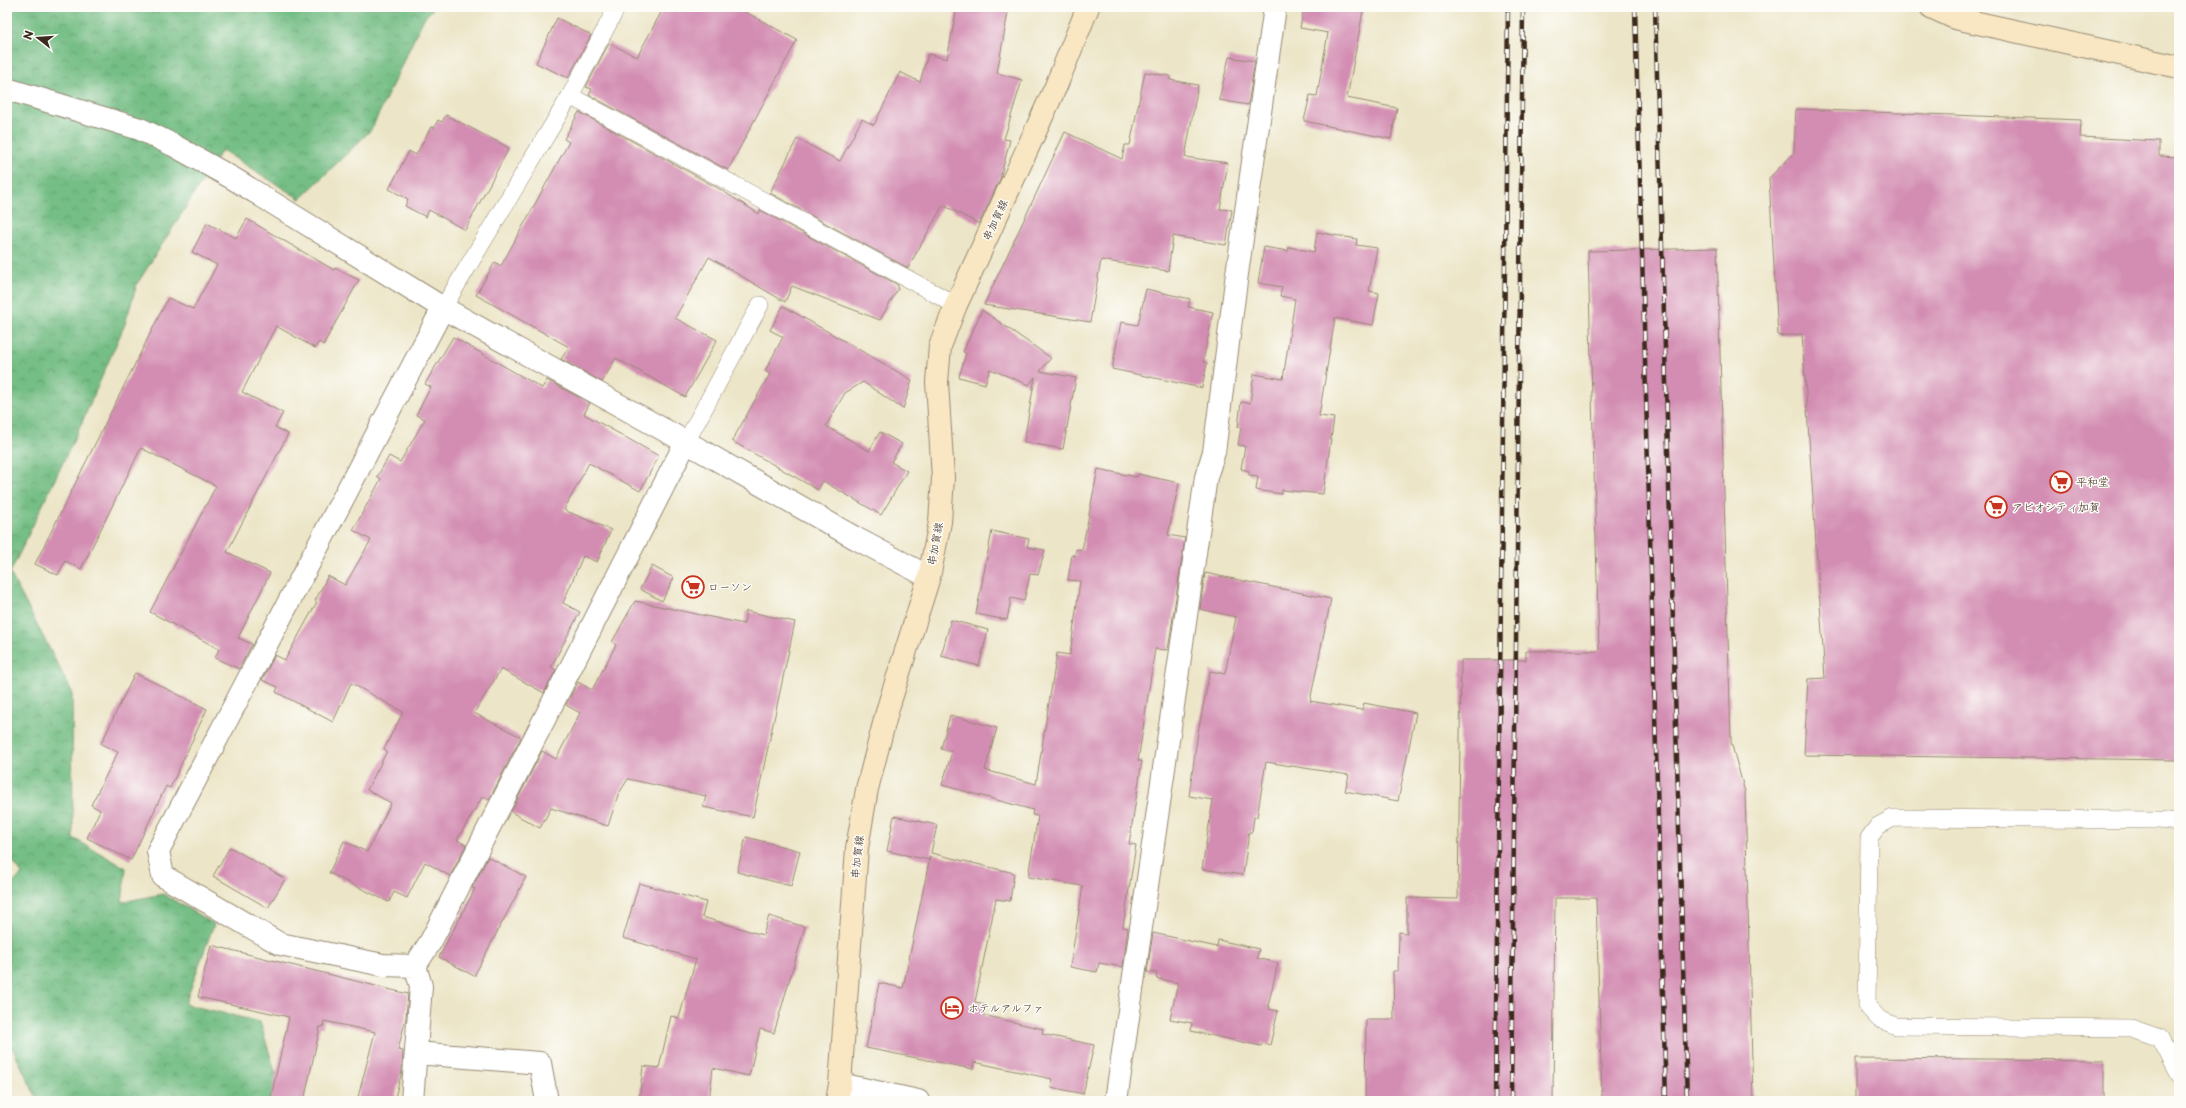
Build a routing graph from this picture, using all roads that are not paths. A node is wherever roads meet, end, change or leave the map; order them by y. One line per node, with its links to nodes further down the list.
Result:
1 (617, 7): 7 (lane)
2 (1088, 7): 9 (main road, 串加賀線)
3 (1275, 7): 21 (street)
4 (1931, 7): 5 (main road)
5 (2179, 67)
6 (7, 90): 10 (street)
7 (570, 96): 9 (lane); 10 (lane)
8 (760, 305): 11 (lane)
9 (956, 305): 12 (main road, 串加賀線)
10 (443, 308): 11 (street); 14 (street)
11 (686, 442): 12 (street); 14 (street)
12 (929, 577): 17 (main road, 串加賀線)
13 (2179, 822): 16 (lane)
14 (415, 966): 15 (street)
15 (416, 1053): 18 (street); 19 (street)
16 (2179, 1074)
17 (839, 1092): 20 (street)
18 (412, 1101)
19 (547, 1101)
20 (918, 1101)
21 (1116, 1101)

